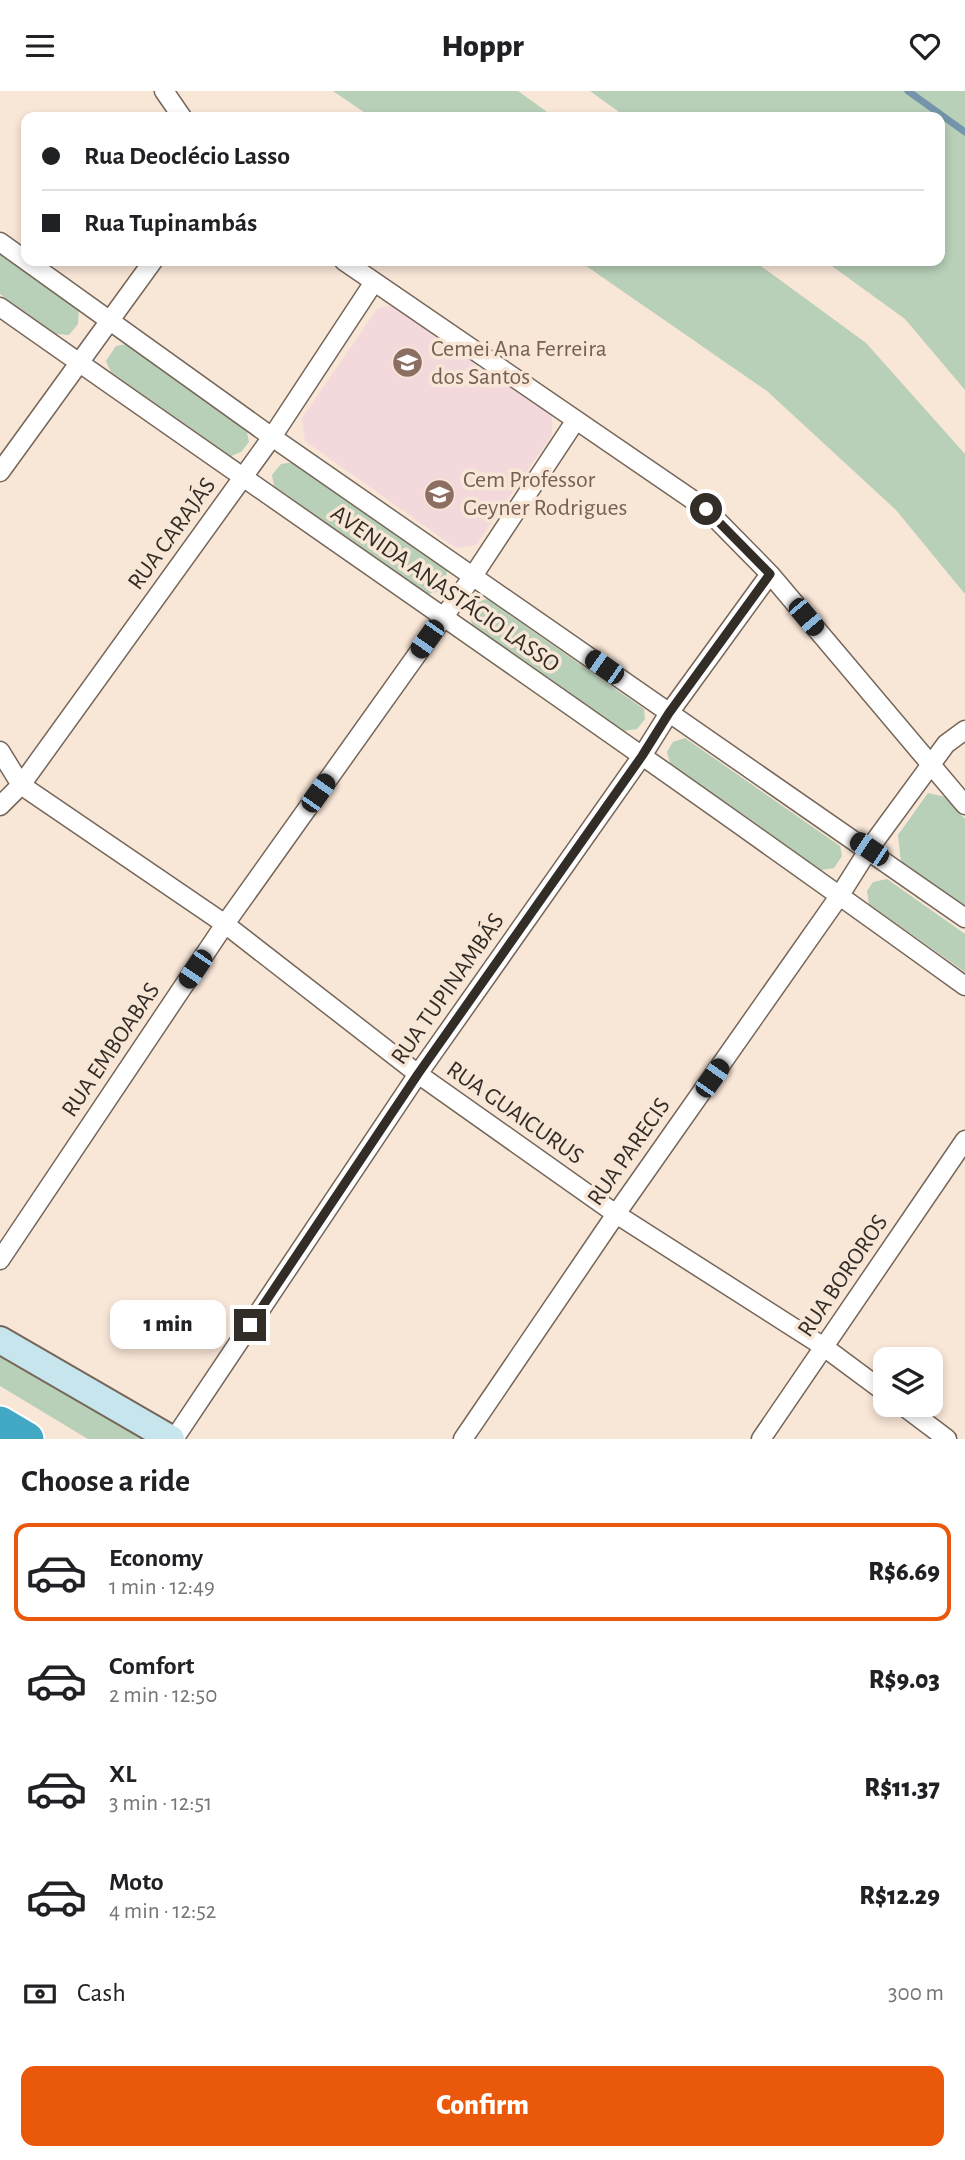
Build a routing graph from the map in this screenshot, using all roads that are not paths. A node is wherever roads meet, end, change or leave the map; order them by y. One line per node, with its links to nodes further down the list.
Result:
1 (164, 91): 2 (street)
2 (179, 112)
3 (0, 242): 4 (street, AVENIDA ANASTÁCIO LASSO)
4 (21, 257)
5 (34, 266): 10 (street, AVENIDA ANASTÁCIO LASSO)
6 (149, 266): 10 (street)
7 (351, 266): 8 (street)
8 (374, 282): 12 (street); 13 (street, RUA CARAJÁS)
9 (0, 307): 11 (street, AVENIDA ANASTÁCIO LASSO)
10 (109, 320): 11 (street); 13 (street, AVENIDA ANASTÁCIO LASSO)
11 (80, 363): 14 (street); 15 (street, AVENIDA ANASTÁCIO LASSO)
12 (576, 420): 16 (street); 17 (street, RUA EMBOABAS)
13 (272, 437): 15 (street, RUA CARAJÁS); 17 (street, AVENIDA ANASTÁCIO LASSO)
14 (0, 472)
15 (243, 479): 18 (street, AVENIDA ANASTÁCIO LASSO); 24 (street, RUA CARAJÁS)
16 (770, 574): 19 (street, RUA TUPINAMBÁS); 23 (street)
17 (473, 576): 18 (street, RUA EMBOABAS); 19 (street, AVENIDA ANASTÁCIO LASSO)
18 (443, 618): 22 (street, AVENIDA ANASTÁCIO LASSO); 30 (street, RUA EMBOABAS)
19 (669, 713): 22 (street, RUA TUPINAMBÁS); 27 (street, AVENIDA ANASTÁCIO LASSO)
20 (965, 730): 23 (street, RUA PARECIS)
21 (0, 751): 24 (street, RUA GUAICURUS)
22 (642, 756): 28 (street, AVENIDA ANASTÁCIO LASSO); 32 (street, RUA TUPINAMBÁS)
23 (931, 767): 25 (street); 27 (street, RUA PARECIS)
24 (21, 785): 26 (street, RUA CARAJÁS); 30 (street, RUA GUAICURUS)
25 (965, 805)
26 (0, 806)
27 (869, 849): 28 (street, RUA PARECIS); 29 (street, AVENIDA ANASTÁCIO LASSO)
28 (840, 895): 31 (street, AVENIDA ANASTÁCIO LASSO); 34 (street, RUA PARECIS)
29 (965, 918)
30 (225, 924): 32 (street, RUA GUAICURUS); 35 (street, RUA EMBOABAS)
31 (965, 986)
32 (418, 1074): 34 (street, RUA GUAICURUS); 42 (street, RUA TUPINAMBÁS)
33 (965, 1140): 37 (street, RUA BOROROS)
34 (616, 1214): 37 (street, RUA GUAICURUS); 43 (street, RUA PARECIS)
35 (0, 1261)
36 (0, 1340): 42 (main road)
37 (824, 1347): 38 (street, RUA GUAICURUS); 44 (street, RUA BOROROS)
38 (873, 1383)
39 (918, 1417): 45 (street)
40 (0, 1423): 41 (highway)
41 (27, 1439)
42 (173, 1439)
43 (463, 1439)
44 (761, 1439)
45 (947, 1439)

